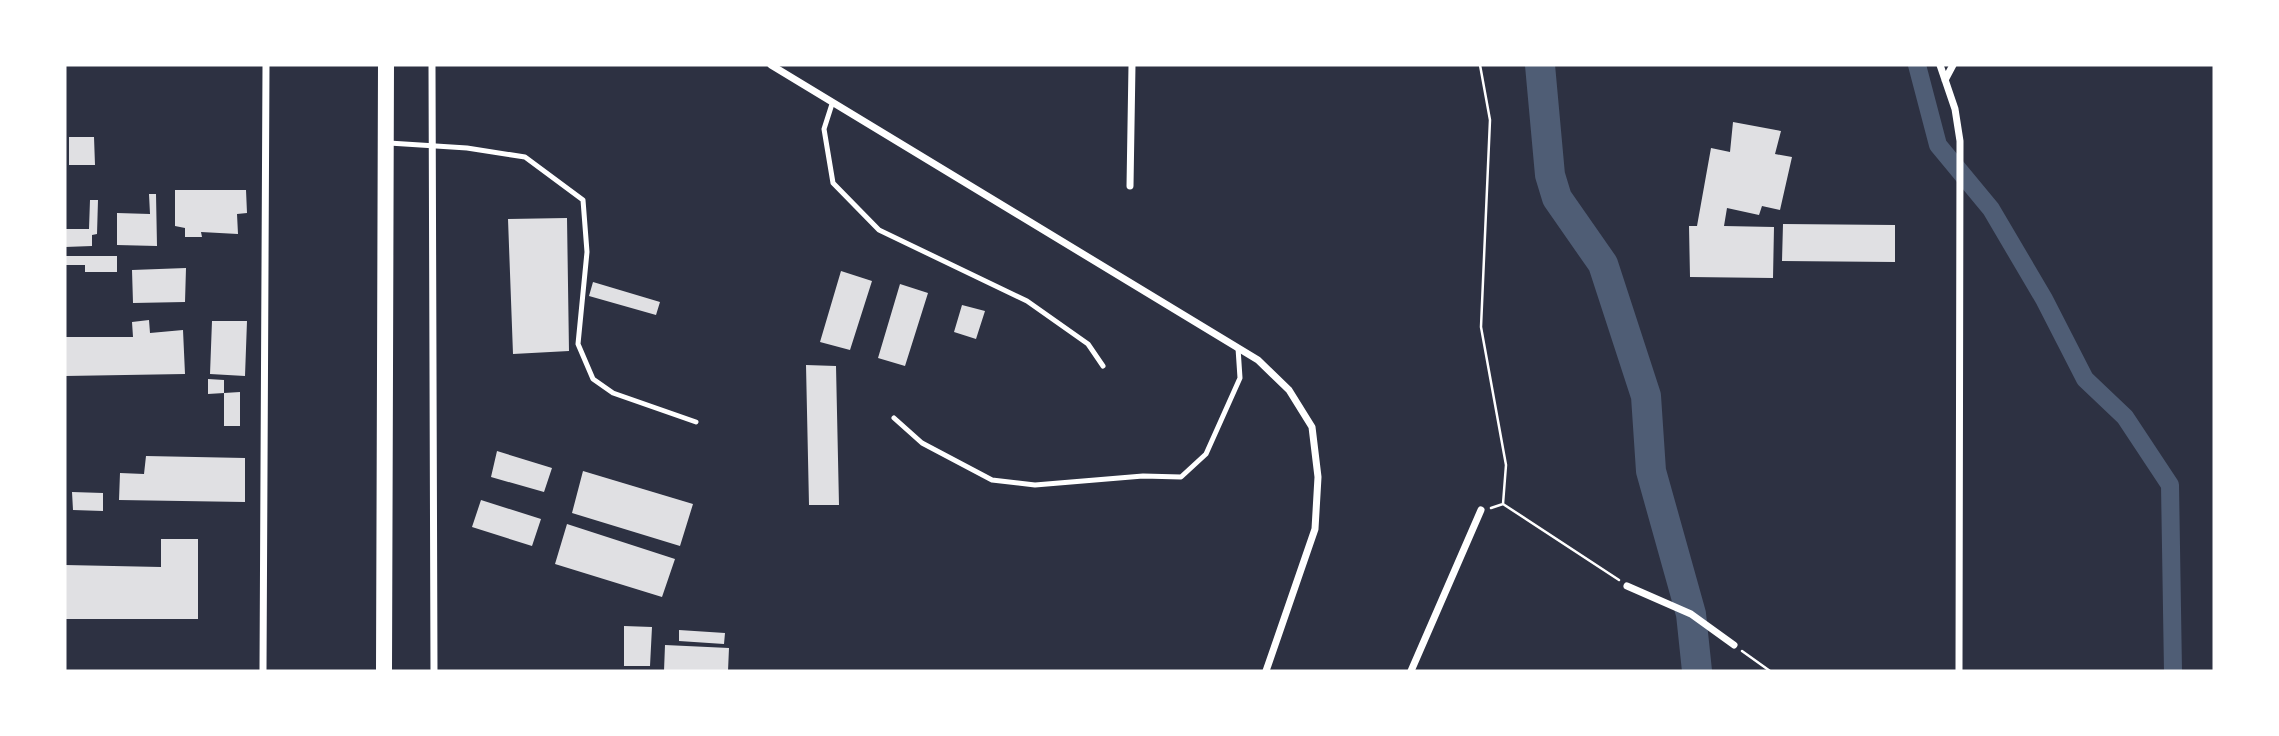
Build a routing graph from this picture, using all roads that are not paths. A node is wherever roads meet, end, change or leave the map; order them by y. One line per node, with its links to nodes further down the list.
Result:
1 (266, 65): 20 (street)
2 (386, 65): 10 (highway)
3 (432, 65): 11 (street)
4 (771, 65): 9 (street)
5 (1132, 65): 12 (street)
6 (1940, 65): 8 (street)
7 (1953, 65): 8 (street)
8 (1945, 80): 25 (street)
9 (832, 104): 13 (street); 14 (lane)
10 (386, 143): 11 (lane); 21 (highway)
11 (433, 146): 16 (lane); 22 (street)
12 (1130, 186)
13 (1238, 348): 15 (lane); 23 (street)
14 (1103, 366)
15 (894, 418)
16 (696, 422)
17 (1481, 510): 24 (street)
18 (1628, 586): 19 (street)
19 (1734, 645)
20 (263, 671)
21 (384, 671)
22 (434, 671)
23 (1266, 671)
24 (1411, 671)
25 (1959, 671)

